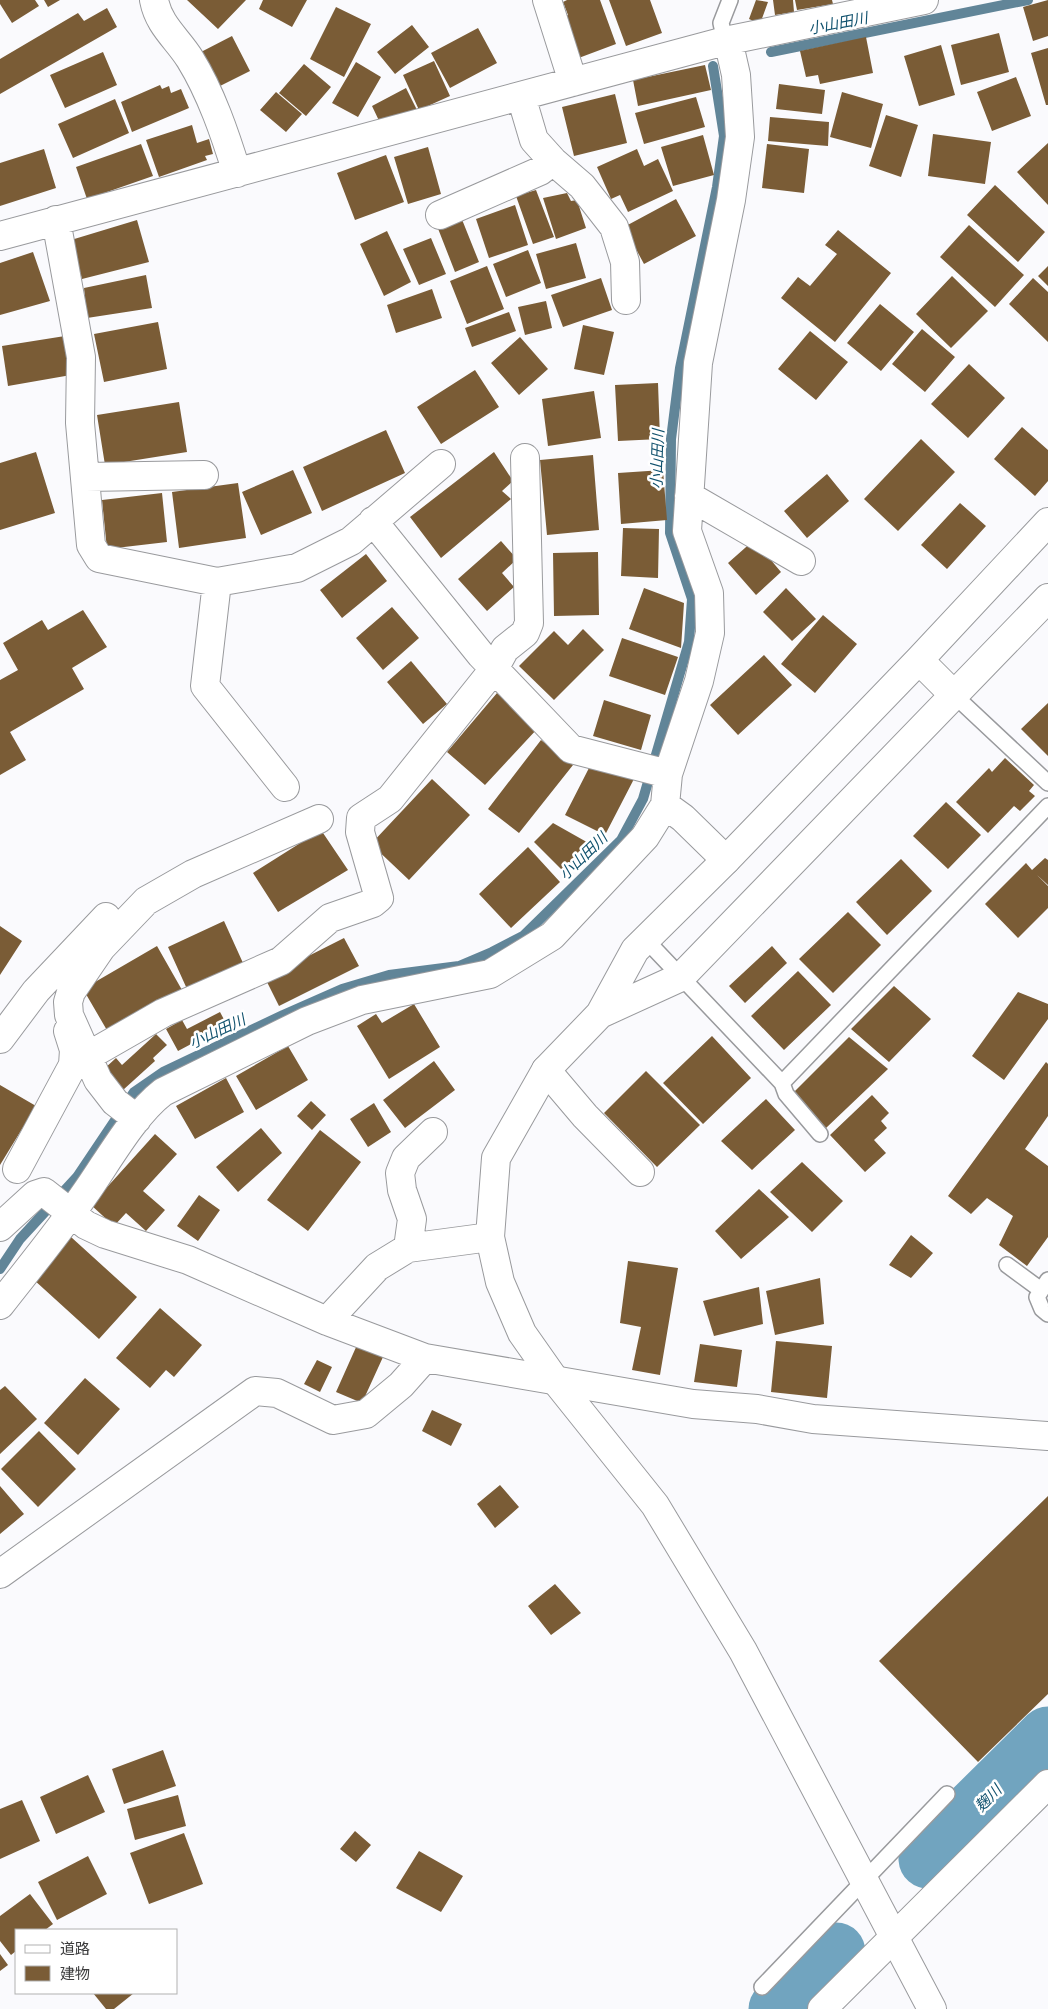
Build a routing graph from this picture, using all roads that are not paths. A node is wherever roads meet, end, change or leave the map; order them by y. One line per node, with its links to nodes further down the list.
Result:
1 (154, 0): 9 (street)
2 (547, 0): 6 (street)
3 (730, 0): 5 (lane)
4 (924, 0): 5 (street)
5 (731, 56): 6 (street); 18 (street)
6 (573, 82): 7 (street)
7 (521, 96): 8 (street); 9 (street)
8 (553, 161): 10 (street); 13 (street)
9 (236, 173): 11 (street)
10 (440, 215)
11 (56, 220): 12 (street); 17 (street)
12 (0, 236)
13 (626, 300)
14 (525, 458): 25 (street)
15 (441, 464): 19 (street)
16 (204, 475): 17 (street)
17 (86, 477): 22 (street)
18 (688, 496): 21 (street); 27 (street)
19 (373, 521): 22 (street); 25 (street)
20 (1048, 522): 24 (street)
21 (802, 561)
22 (217, 582): 29 (street)
23 (1048, 598): 26 (street)
24 (919, 660): 26 (street); 33 (street)
25 (494, 669): 27 (street); 40 (street)
26 (954, 695): 28 (lane); 36 (street)
27 (658, 771): 30 (street)
28 (1048, 783)
29 (285, 787)
30 (665, 806): 33 (street); 43 (street)
31 (1048, 806): 42 (lane)
32 (319, 818): 38 (street)
33 (726, 860): 35 (street)
34 (130, 892): 39 (street)
35 (646, 940): 36 (lane); 37 (street)
36 (681, 977): 37 (street); 42 (lane)
37 (600, 1014): 41 (street)
38 (70, 1015): 40 (street); 46 (street)
39 (0, 1039)
40 (88, 1056): 43 (street)
41 (546, 1070): 47 (street); 50 (street)
42 (782, 1083): 45 (lane)
43 (127, 1112): 48 (street)
44 (433, 1132): 51 (street)
45 (820, 1134)
46 (17, 1169)
47 (640, 1172)
48 (68, 1211): 49 (street); 54 (street); 56 (street)
49 (0, 1227)
50 (490, 1237): 51 (street); 58 (street)
51 (408, 1248): 56 (street)
52 (1007, 1265): 53 (lane)
53 (1044, 1285): 55 (lane)
54 (0, 1305)
55 (1048, 1314)
56 (327, 1321): 57 (street)
57 (425, 1358): 58 (street); 60 (street)
58 (555, 1380): 59 (street); 63 (street)
59 (1048, 1436)
60 (0, 1574)
61 (1048, 1784): 64 (street)
62 (948, 1794): 63 (lane)
63 (864, 1882): 64 (street); 65 (lane)
64 (894, 1938): 66 (street); 67 (street)
65 (762, 1987)
66 (822, 2009)
67 (932, 2009)

